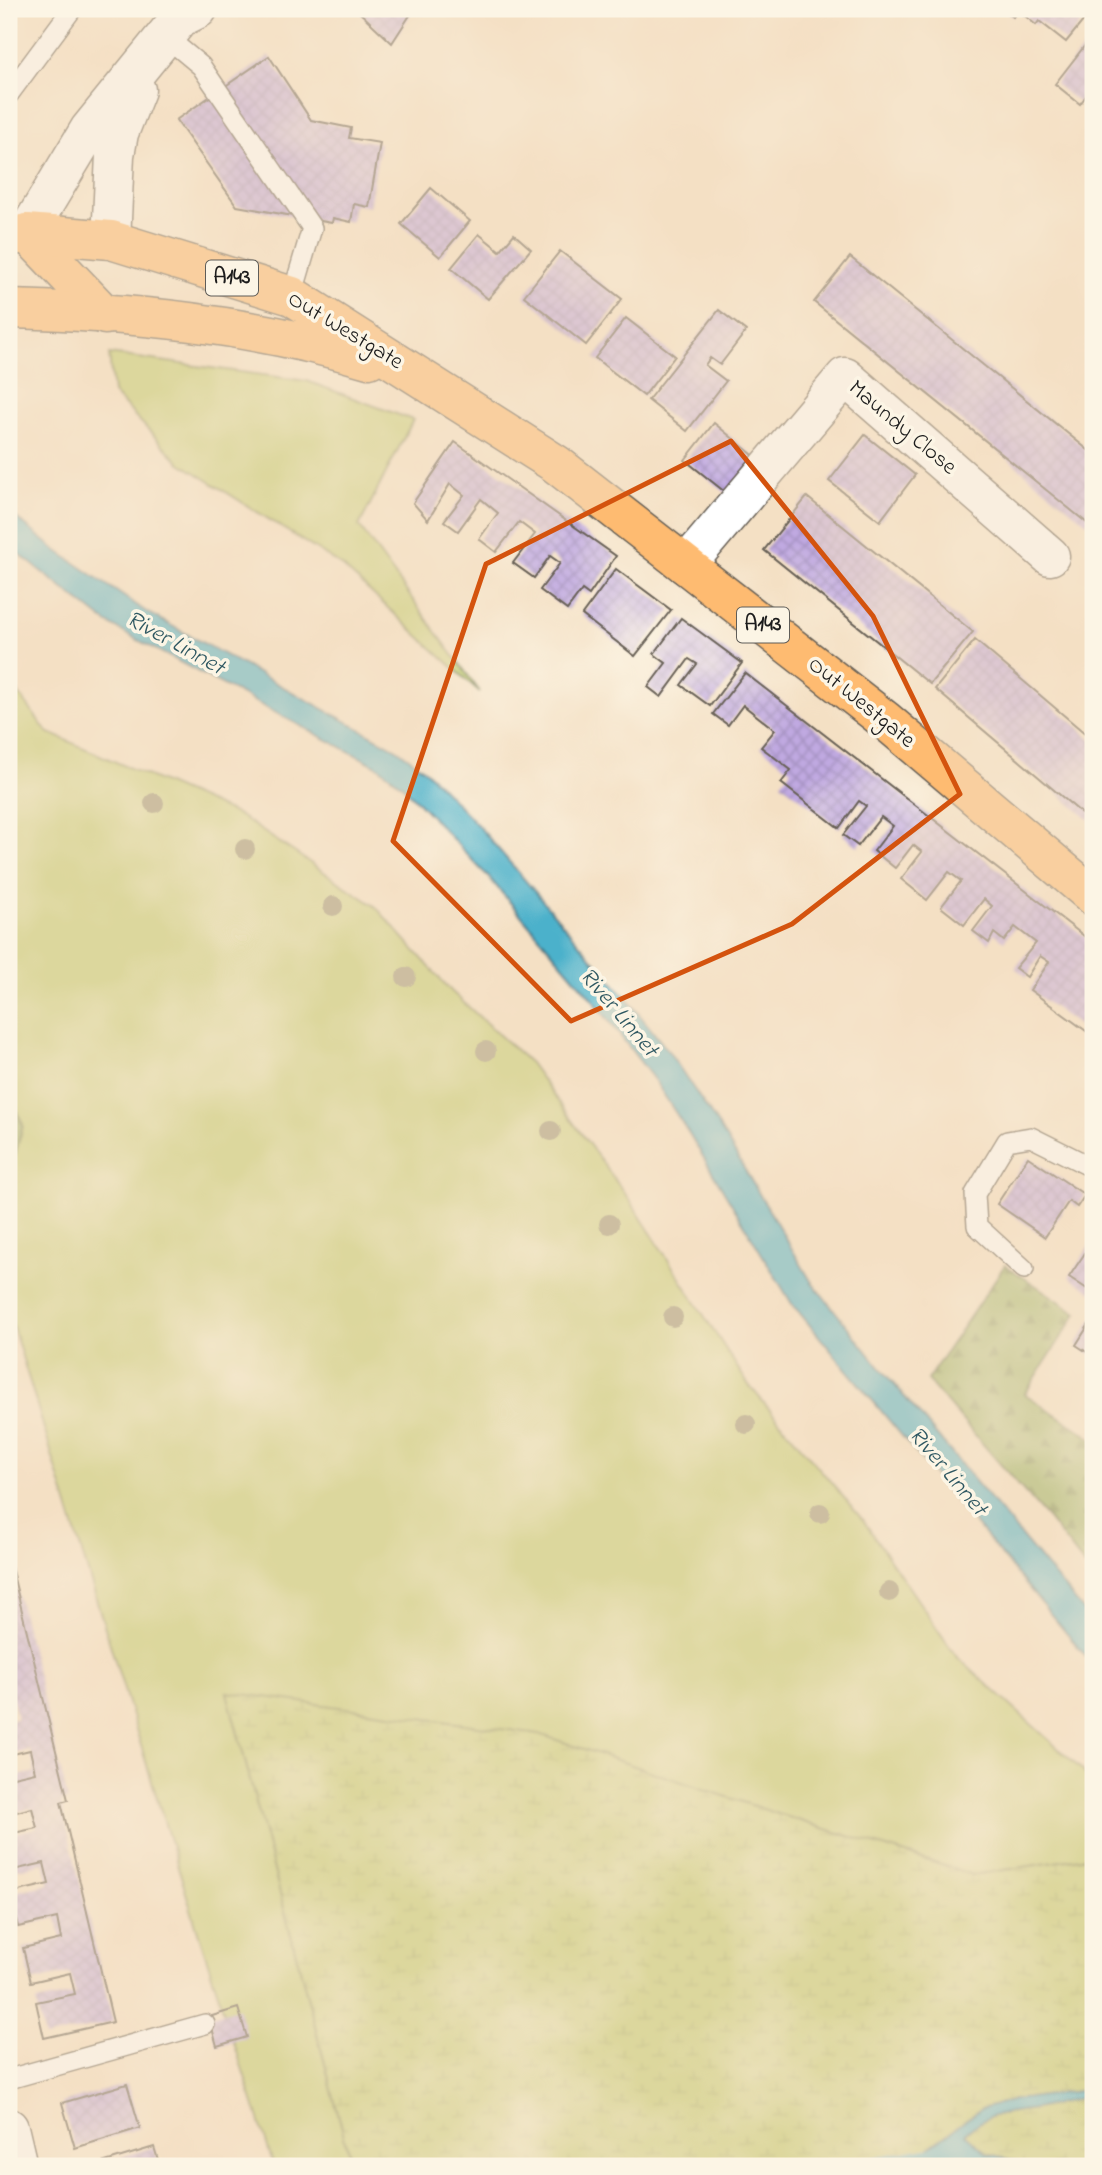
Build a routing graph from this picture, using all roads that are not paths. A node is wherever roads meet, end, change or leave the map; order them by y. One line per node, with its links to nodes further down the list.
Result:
1 (72, 9): 3 (lane)
2 (171, 25): 4 (street); 5 (street); 7 (lane)
3 (9, 94)
4 (18, 235): 5 (main road, Out Westgate / A143); 6 (main road)
5 (111, 240): 6 (main road); 7 (main road, Out Westgate / A143)
6 (67, 278): 8 (main road); 9 (main road)
7 (292, 296): 10 (main road, Out Westgate / A143)
8 (16, 309): 9 (main road, Out Westgate / A143)
9 (106, 315): 10 (main road, Out Westgate / A143)
10 (418, 374): 12 (main road, Out Westgate / A143)
11 (1050, 556): 12 (street, Maundy Close)
12 (686, 565): 13 (main road, Out Westgate / A143)
13 (1093, 896)
14 (1093, 1168): 15 (lane)
15 (1024, 1269)
16 (205, 2024): 17 (lane)
17 (9, 2079)
18 (9, 2127): 19 (street)
19 (18, 2166)

